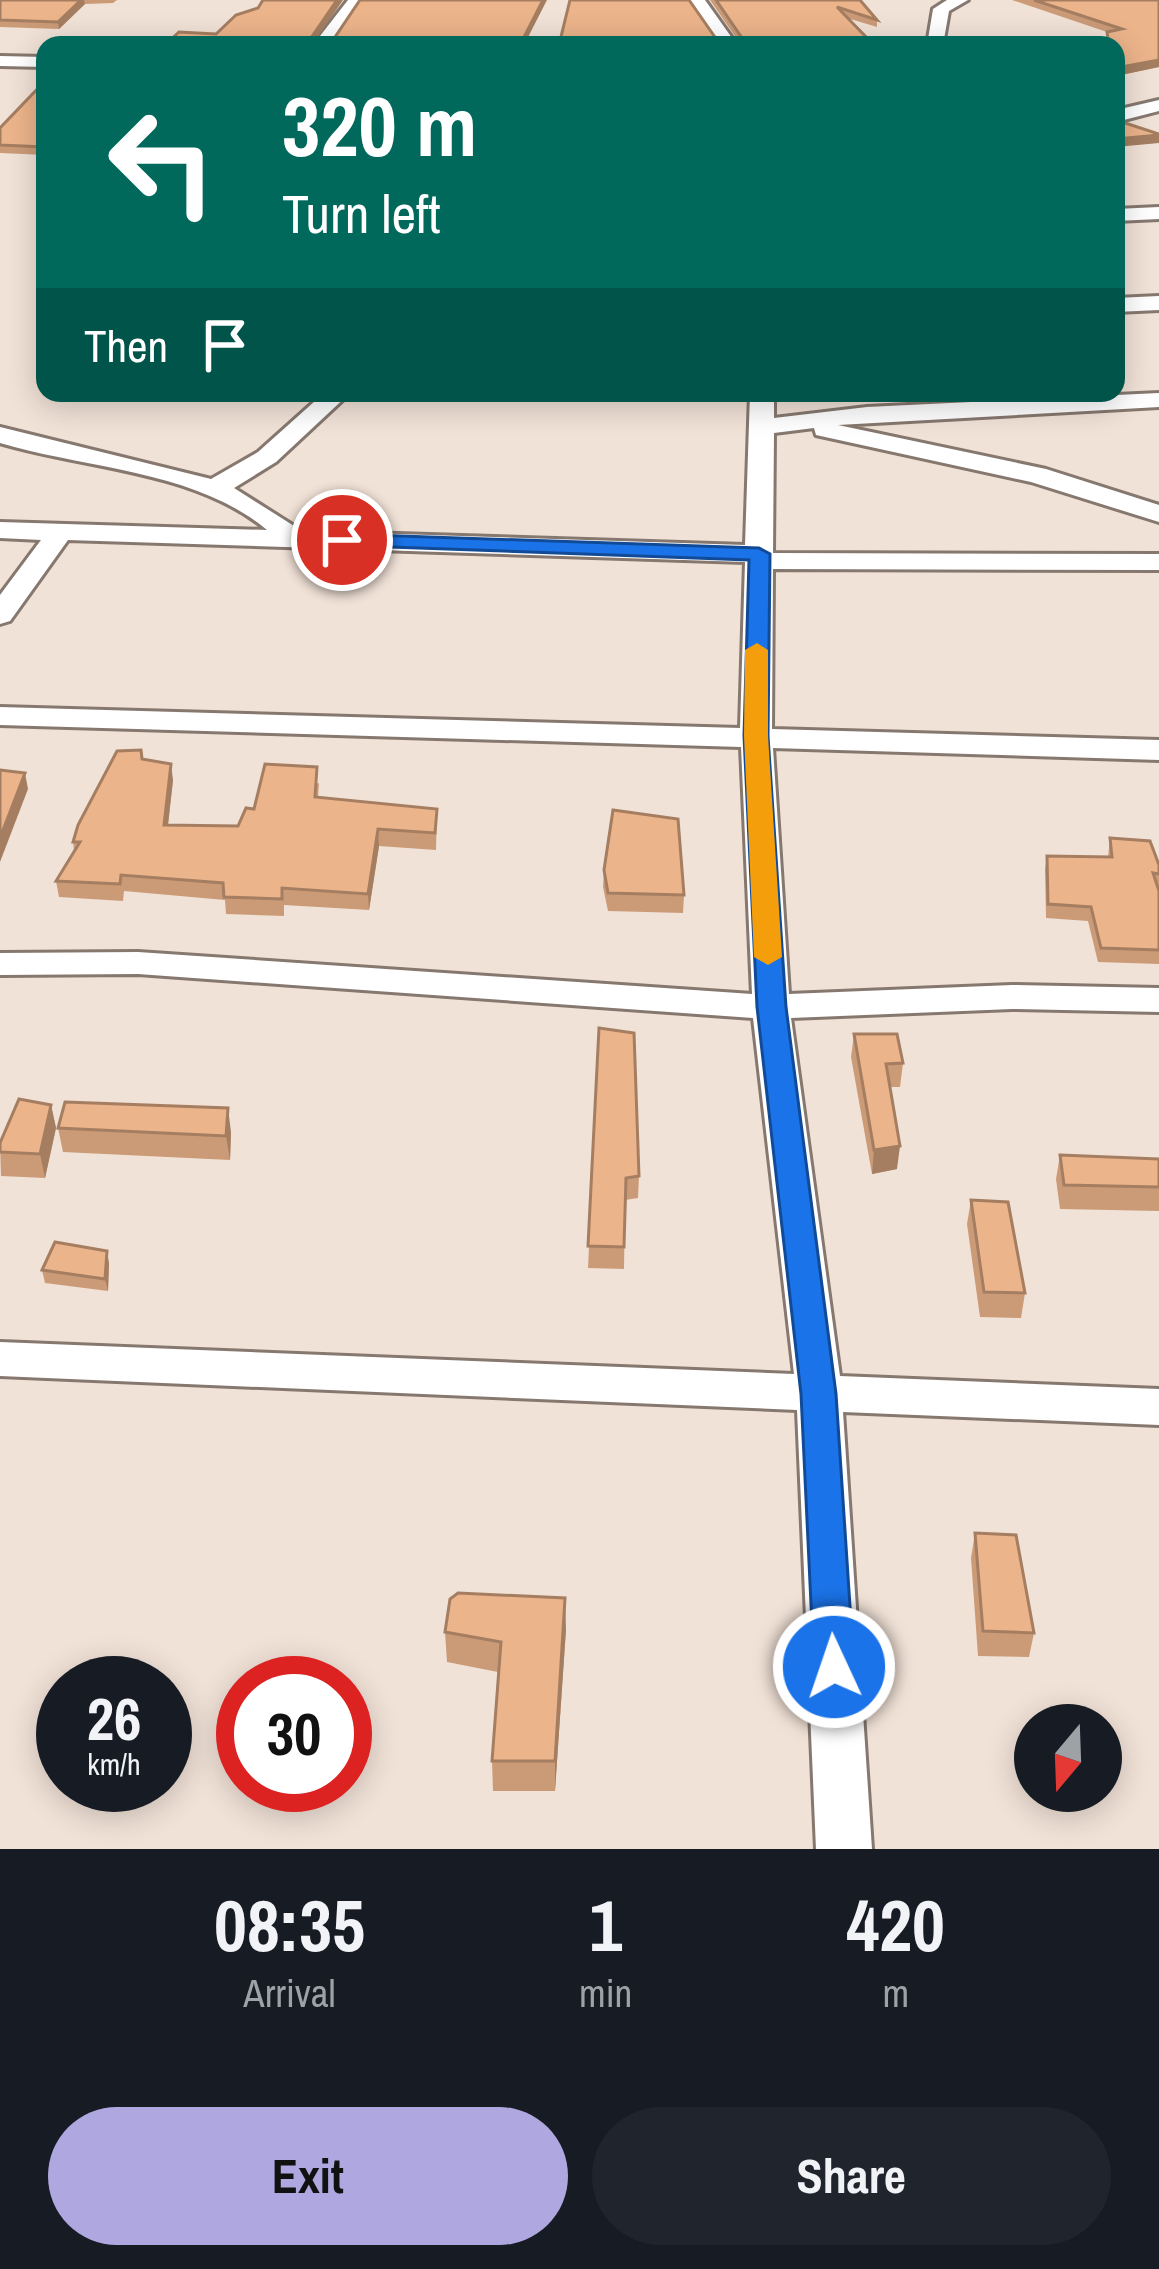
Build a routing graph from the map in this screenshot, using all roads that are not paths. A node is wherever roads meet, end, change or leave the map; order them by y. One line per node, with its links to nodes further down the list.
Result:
1 (356, 0): 4 (street)
2 (697, 0): 5 (street)
3 (960, 0): 6 (street)
4 (328, 36)
5 (723, 36)
6 (936, 36)
7 (0, 61): 8 (street)
8 (36, 62)
9 (1159, 105): 10 (street)
10 (1125, 114)
11 (1159, 213): 12 (street)
12 (1125, 215)
13 (1159, 303): 14 (street)
14 (1125, 305)
15 (1159, 400): 18 (street)
16 (328, 402): 21 (street)
17 (1114, 402): 19 (street)
18 (1125, 402)
19 (768, 415): 22 (street); 26 (street)
20 (0, 435): 21 (street)
21 (212, 490): 25 (street)
22 (1159, 514)
23 (0, 530): 24 (street)
24 (61, 531): 25 (street); 28 (street)
25 (296, 539): 26 (street)
26 (759, 558): 27 (street); 30 (street)
27 (1159, 562)
28 (0, 615)
29 (0, 716): 30 (street)
30 (756, 736): 31 (street); 34 (street)
31 (1159, 750)
32 (0, 964): 34 (street)
33 (1159, 1000): 34 (street)
34 (771, 1007): 36 (street)
35 (0, 1360): 36 (street)
36 (819, 1394): 37 (street); 38 (street)
37 (1159, 1407)
38 (844, 1849)

